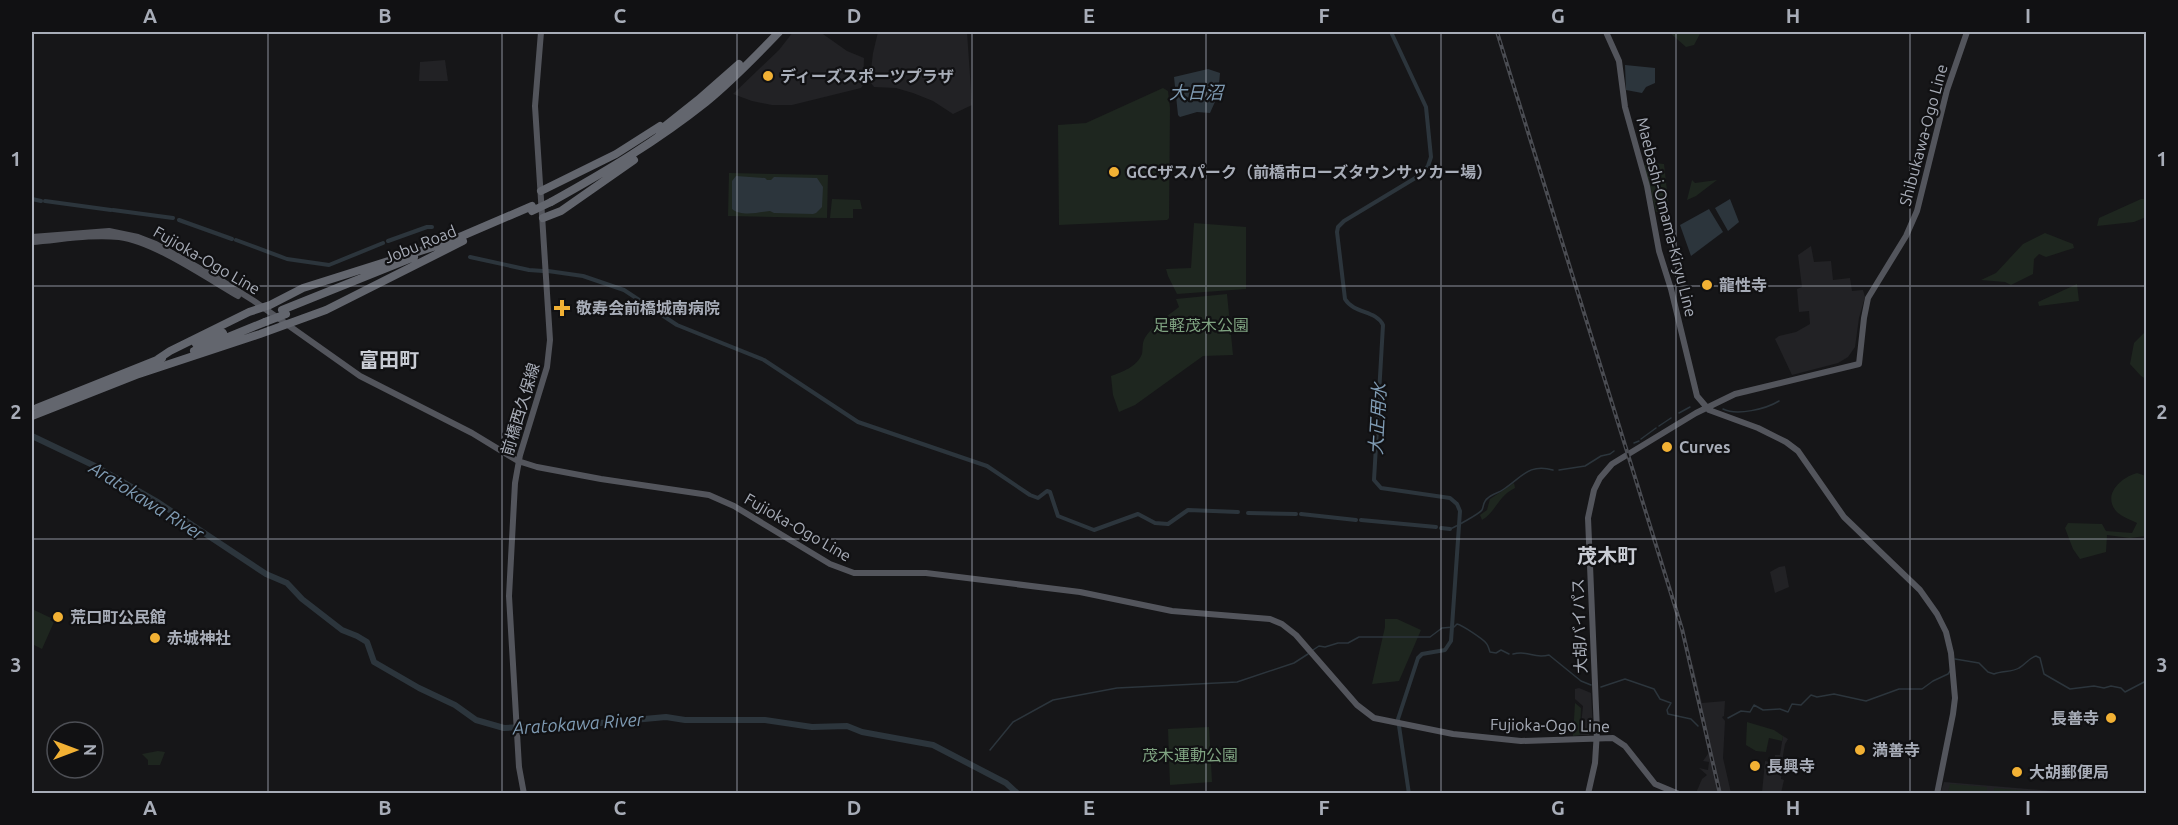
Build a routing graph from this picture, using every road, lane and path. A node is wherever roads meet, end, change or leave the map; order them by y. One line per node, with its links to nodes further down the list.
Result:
1 (541, 32): 7 (main road, 前橋西久保線)
2 (772, 32): 6 (highway, Jobu Road)
3 (779, 32): 6 (highway, Jobu Road)
4 (1606, 32): 24 (main road, Maebashi-Omama-Kiryu Line)
5 (1967, 32): 24 (main road, Shibukawa-Ogo Line)
6 (703, 100): 7 (highway); 9 (highway); 10 (highway, Jobu Road, bridge)
7 (541, 191): 8 (main road, 前橋西久保線)
8 (542, 205): 9 (highway); 11 (main road, 前橋西久保線)
9 (568, 206): 11 (highway)
10 (532, 208): 13 (highway, Jobu Road); 14 (highway, Jobu Road)
11 (543, 218): 27 (main road, 前橋西久保線)
12 (32, 237): 17 (main road, Fujioka-Ogo Line)
13 (452, 241): 16 (highway); 18 (highway, Jobu Road)
14 (463, 241): 18 (highway, Jobu Road); 21 (highway)
15 (32, 242): 17 (main road, Fujioka-Ogo Line)
16 (274, 303): 17 (highway); 19 (highway)
17 (262, 308): 19 (main road, Fujioka-Ogo Line); 22 (highway)
18 (284, 312): 20 (highway, Jobu Road, bridge)
19 (274, 316): 20 (highway); 21 (main road, Fujioka-Ogo Line)
20 (265, 324): 21 (highway); 22 (highway, Jobu Road); 23 (highway, Jobu Road)
21 (286, 324): 27 (main road, Fujioka-Ogo Line)
22 (158, 359): 23 (highway, Jobu Road)
23 (122, 377): 25 (highway, Jobu Road); 26 (highway, Jobu Road)
24 (1706, 408): 28 (main road, 大胡バイパス); 32 (main road)
25 (32, 411)
26 (32, 416)
27 (518, 461): 28 (main road, Fujioka-Ogo Line); 29 (main road, 前橋西久保線)
28 (1597, 737): 30 (main road, 大胡バイパス); 31 (main road, Fujioka-Ogo Line)
29 (524, 794)
30 (1588, 794)
31 (1679, 794)
32 (1936, 794)

